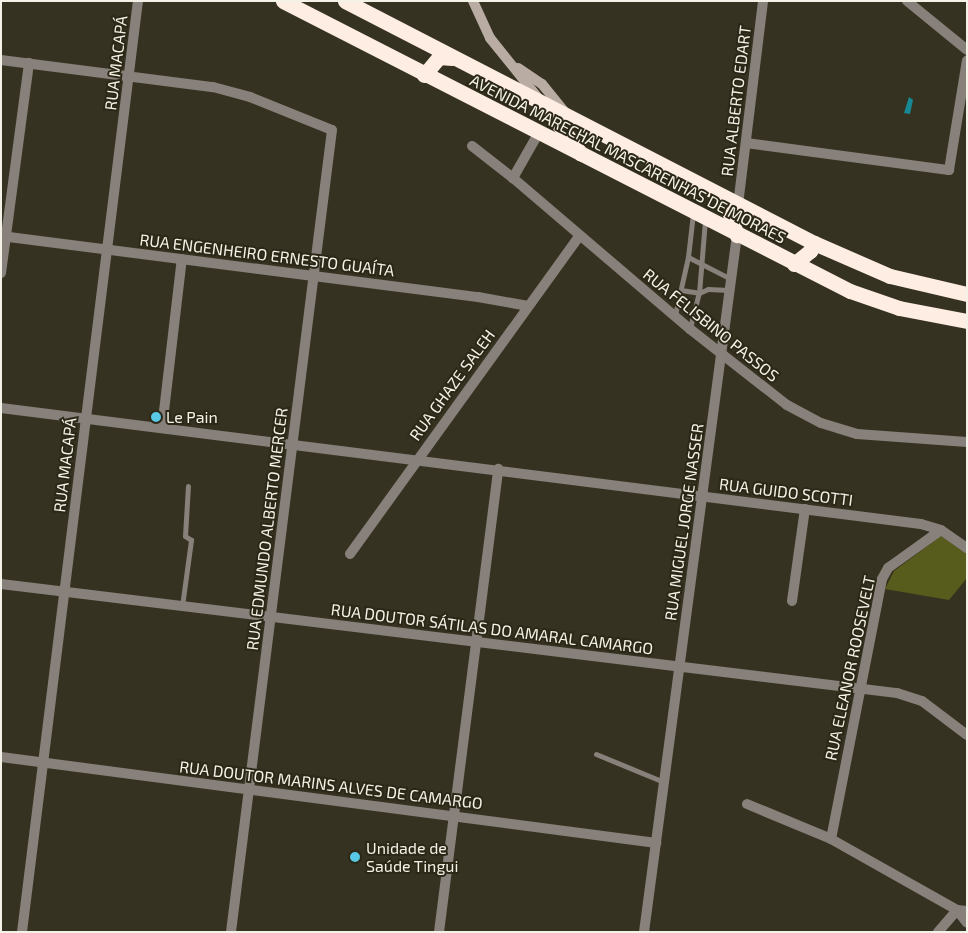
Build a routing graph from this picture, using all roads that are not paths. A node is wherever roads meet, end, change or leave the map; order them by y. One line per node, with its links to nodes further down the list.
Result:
1 (138, 1): 13 (street, RUA MACAPÁ)
2 (283, 1): 14 (highway, AVENIDA MARECHAL MASCARENHAS DE MORAES)
3 (345, 1): 8 (highway, AVENIDA MARECHAL MASCARENHAS DE MORAES)
4 (473, 1): 12 (main road)
5 (763, 1): 18 (street, RUA ALBERTO EDART)
6 (907, 1): 7 (street)
7 (967, 50)
8 (453, 58): 14 (highway); 15 (highway, AVENIDA MARECHAL MASCARENHAS DE MORAES)
9 (1, 60): 11 (street)
10 (967, 60): 18 (street)
11 (29, 63): 13 (street); 26 (street)
12 (513, 65): 15 (main road); 16 (main road)
13 (129, 74): 28 (street, RUA MACAPÁ); 34 (street, RUA EDMUNDO ALBERTO MERCER)
14 (424, 75): 17 (highway, AVENIDA MARECHAL MASCARENHAS DE MORAES)
15 (544, 105): 16 (highway, AVENIDA MARECHAL MASCARENHAS DE MORAES); 20 (highway)
16 (570, 119): 22 (highway, AVENIDA MARECHAL MASCARENHAS DE MORAES)
17 (538, 134): 20 (highway, AVENIDA MARECHAL MASCARENHAS DE MORAES); 21 (street)
18 (746, 143): 22 (street, RUA ALBERTO EDART)
19 (472, 146): 21 (street, RUA FELISBINO PASSOS)
20 (585, 158): 23 (highway, AVENIDA MARECHAL MASCARENHAS DE MORAES)
21 (513, 178): 24 (street, RUA FELISBINO PASSOS)
22 (732, 202): 25 (highway); 27 (highway, AVENIDA MARECHAL MASCARENHAS DE MORAES)
23 (699, 216): 25 (highway, AVENIDA MARECHAL MASCARENHAS DE MORAES); 29 (lane); 32 (lane)
24 (580, 235): 39 (street, RUA GHAZE SALEH); 40 (street, RUA FELISBINO PASSOS)
25 (737, 235): 31 (highway, AVENIDA MARECHAL MASCARENHAS DE MORAES); 35 (street, RUA MIGUEL JORGE NASSER)
26 (4, 237): 28 (street, RUA ENGENHEIRO ERNESTO GUAÍTA); 33 (street)
27 (814, 243): 31 (highway); 38 (highway, AVENIDA MARECHAL MASCARENHAS DE MORAES)
28 (107, 250): 30 (street, RUA ENGENHEIRO ERNESTO GUAÍTA); 45 (street, RUA MACAPÁ)
29 (688, 257): 32 (lane); 36 (lane)
30 (182, 259): 34 (street, RUA ENGENHEIRO ERNESTO GUAÍTA); 46 (street)
31 (794, 264): 41 (highway, AVENIDA MARECHAL MASCARENHAS DE MORAES)
32 (702, 266): 35 (lane); 37 (lane)
33 (1, 274)
34 (314, 276): 39 (street, RUA ENGENHEIRO ERNESTO GUAÍTA); 48 (street, RUA EDMUNDO ALBERTO MERCER)
35 (730, 284): 37 (lane); 43 (street, RUA MIGUEL JORGE NASSER)
36 (681, 290): 37 (lane); 40 (lane)
37 (699, 293): 42 (lane)
38 (967, 294)
39 (528, 306): 49 (street, RUA GHAZE SALEH)
40 (675, 316): 42 (street, RUA FELISBINO PASSOS)
41 (967, 321)
42 (690, 329): 43 (street, RUA FELISBINO PASSOS)
43 (721, 353): 47 (street, RUA FELISBINO PASSOS); 52 (street, RUA MIGUEL JORGE NASSER)
44 (1, 408): 45 (street, RUA GUIDO SCOTTI)
45 (86, 418): 46 (street, RUA GUIDO SCOTTI); 58 (street, RUA MACAPÁ)
46 (162, 428): 48 (street, RUA GUIDO SCOTTI)
47 (967, 442)
48 (293, 444): 49 (street, RUA GUIDO SCOTTI); 61 (street, RUA EDMUNDO ALBERTO MERCER)
49 (417, 459): 50 (street, RUA GUIDO SCOTTI); 56 (street, RUA GHAZE SALEH)
50 (498, 469): 52 (street, RUA GUIDO SCOTTI); 62 (street)
51 (188, 486): 60 (lane)
52 (702, 496): 53 (street, RUA GUIDO SCOTTI); 63 (street, RUA MIGUEL JORGE NASSER)
53 (805, 509): 54 (street, RUA GUIDO SCOTTI); 59 (street)
54 (941, 530): 55 (street, RUA GUIDO SCOTTI); 64 (street, RUA ELEANOR ROOSEVELT)
55 (967, 548)
56 (350, 554)
57 (1, 584): 58 (street, RUA DOUTOR SÁTILAS DO AMARAL CAMARGO)
58 (65, 592): 60 (street, RUA DOUTOR SÁTILAS DO AMARAL CAMARGO); 68 (street, RUA MACAPÁ)
59 (792, 601)
60 (182, 606): 61 (street, RUA DOUTOR SÁTILAS DO AMARAL CAMARGO)
61 (271, 617): 62 (street, RUA DOUTOR SÁTILAS DO AMARAL CAMARGO); 70 (street, RUA EDMUNDO ALBERTO MERCER)
62 (476, 642): 63 (street, RUA DOUTOR SÁTILAS DO AMARAL CAMARGO); 72 (street)
63 (680, 667): 64 (street, RUA DOUTOR SÁTILAS DO AMARAL CAMARGO); 69 (street, RUA MIGUEL JORGE NASSER)
64 (860, 689): 65 (street, RUA DOUTOR SÁTILAS DO AMARAL CAMARGO); 73 (street, RUA ELEANOR ROOSEVELT)
65 (967, 735)
66 (596, 754): 69 (lane)
67 (1, 757): 68 (street, RUA DOUTOR MARINS ALVES DE CAMARGO)
68 (43, 763): 70 (street, RUA DOUTOR MARINS ALVES DE CAMARGO); 77 (street, RUA MACAPÁ)
69 (664, 782): 74 (street, RUA MIGUEL JORGE NASSER)
70 (249, 790): 72 (street, RUA DOUTOR MARINS ALVES DE CAMARGO); 78 (street, RUA EDMUNDO ALBERTO MERCER)
71 (747, 804): 73 (street)
72 (454, 816): 74 (street, RUA DOUTOR MARINS ALVES DE CAMARGO); 79 (street)
73 (831, 839): 75 (street)
74 (656, 843): 80 (street, RUA MIGUEL JORGE NASSER)
75 (962, 910): 76 (street); 81 (street)
76 (967, 924)
77 (22, 932)
78 (231, 932)
79 (439, 932)
80 (644, 932)
81 (938, 932)

